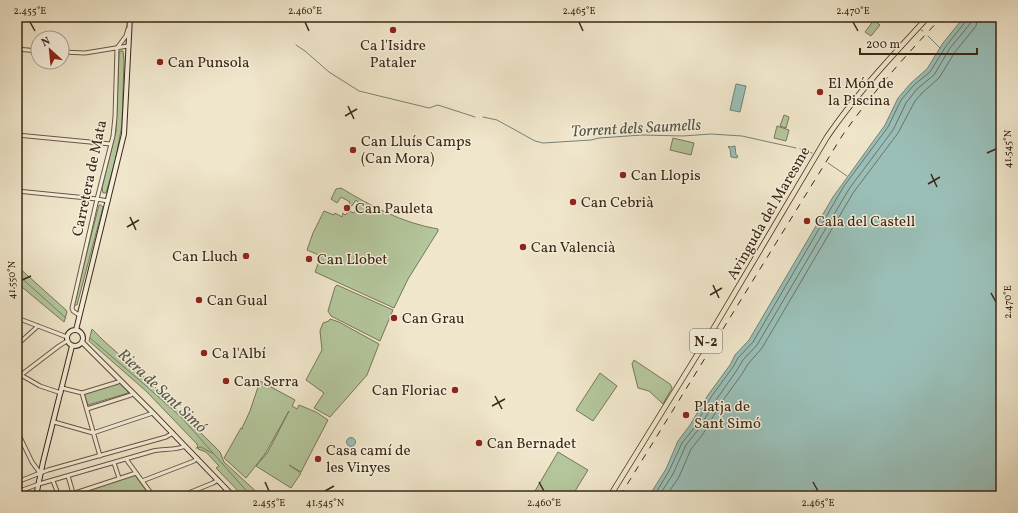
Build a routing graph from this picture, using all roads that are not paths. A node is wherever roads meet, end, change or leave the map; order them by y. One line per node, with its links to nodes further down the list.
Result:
1 (129, 17): 3 (street, Carretera de Mata)
2 (928, 17): 59 (main road, Avinguda del Maresme / N-2)
3 (129, 26): 4 (street, Carretera de Mata); 5 (street)
4 (128, 46): 5 (street); 13 (street, Carretera de Mata)
5 (117, 48): 8 (street); 10 (street, Carretera de Mata)
6 (17, 49): 7 (street)
7 (30, 50)
8 (70, 52)
9 (17, 135): 10 (street)
10 (111, 144): 12 (street, Carretera de Mata)
11 (17, 191): 12 (street)
12 (97, 199): 13 (street); 14 (street, Carretera de Mata)
13 (108, 201): 14 (street, Carretera de Mata)
14 (79, 315): 17 (street, Carretera de Mata)
15 (17, 318): 16 (street)
16 (38, 326): 18 (street); 20 (street)
17 (76, 330): 18 (street); 19 (street)
18 (67, 339): 21 (street); 22 (street)
19 (82, 342): 21 (street); 24 (street)
20 (17, 345)
21 (72, 346): 25 (street)
22 (21, 375): 23 (street); 25 (street)
23 (17, 378)
24 (120, 380): 26 (street); 27 (street)
25 (61, 390): 26 (street); 30 (street)
26 (82, 393): 28 (street)
27 (133, 393): 28 (street); 29 (street)
28 (87, 409): 32 (street)
29 (153, 413): 32 (street); 33 (street)
30 (54, 422): 32 (street); 39 (street)
31 (17, 431): 39 (street)
32 (93, 433): 35 (street)
33 (173, 434): 34 (street); 35 (street)
34 (185, 446): 36 (street); 37 (street)
35 (100, 456): 39 (street)
36 (197, 458): 43 (street); 45 (street)
37 (126, 459): 38 (street); 40 (street)
38 (114, 463): 41 (street); 42 (street)
39 (40, 473): 46 (street); 47 (street)
40 (136, 473): 42 (street); 45 (street)
41 (68, 476): 44 (street); 50 (street)
42 (119, 478): 50 (street)
43 (218, 480): 48 (street); 51 (street)
44 (53, 481): 47 (street); 53 (street)
45 (142, 481): 55 (street)
46 (17, 482)
47 (39, 484): 49 (street); 52 (street)
48 (227, 490): 57 (street); 58 (street)
49 (17, 492)
50 (73, 493): 54 (street)
51 (188, 495): 56 (street)
52 (36, 496)
53 (59, 496)
54 (66, 496)
55 (153, 496)
56 (181, 496)
57 (223, 496)
58 (233, 496)
59 (610, 496)

